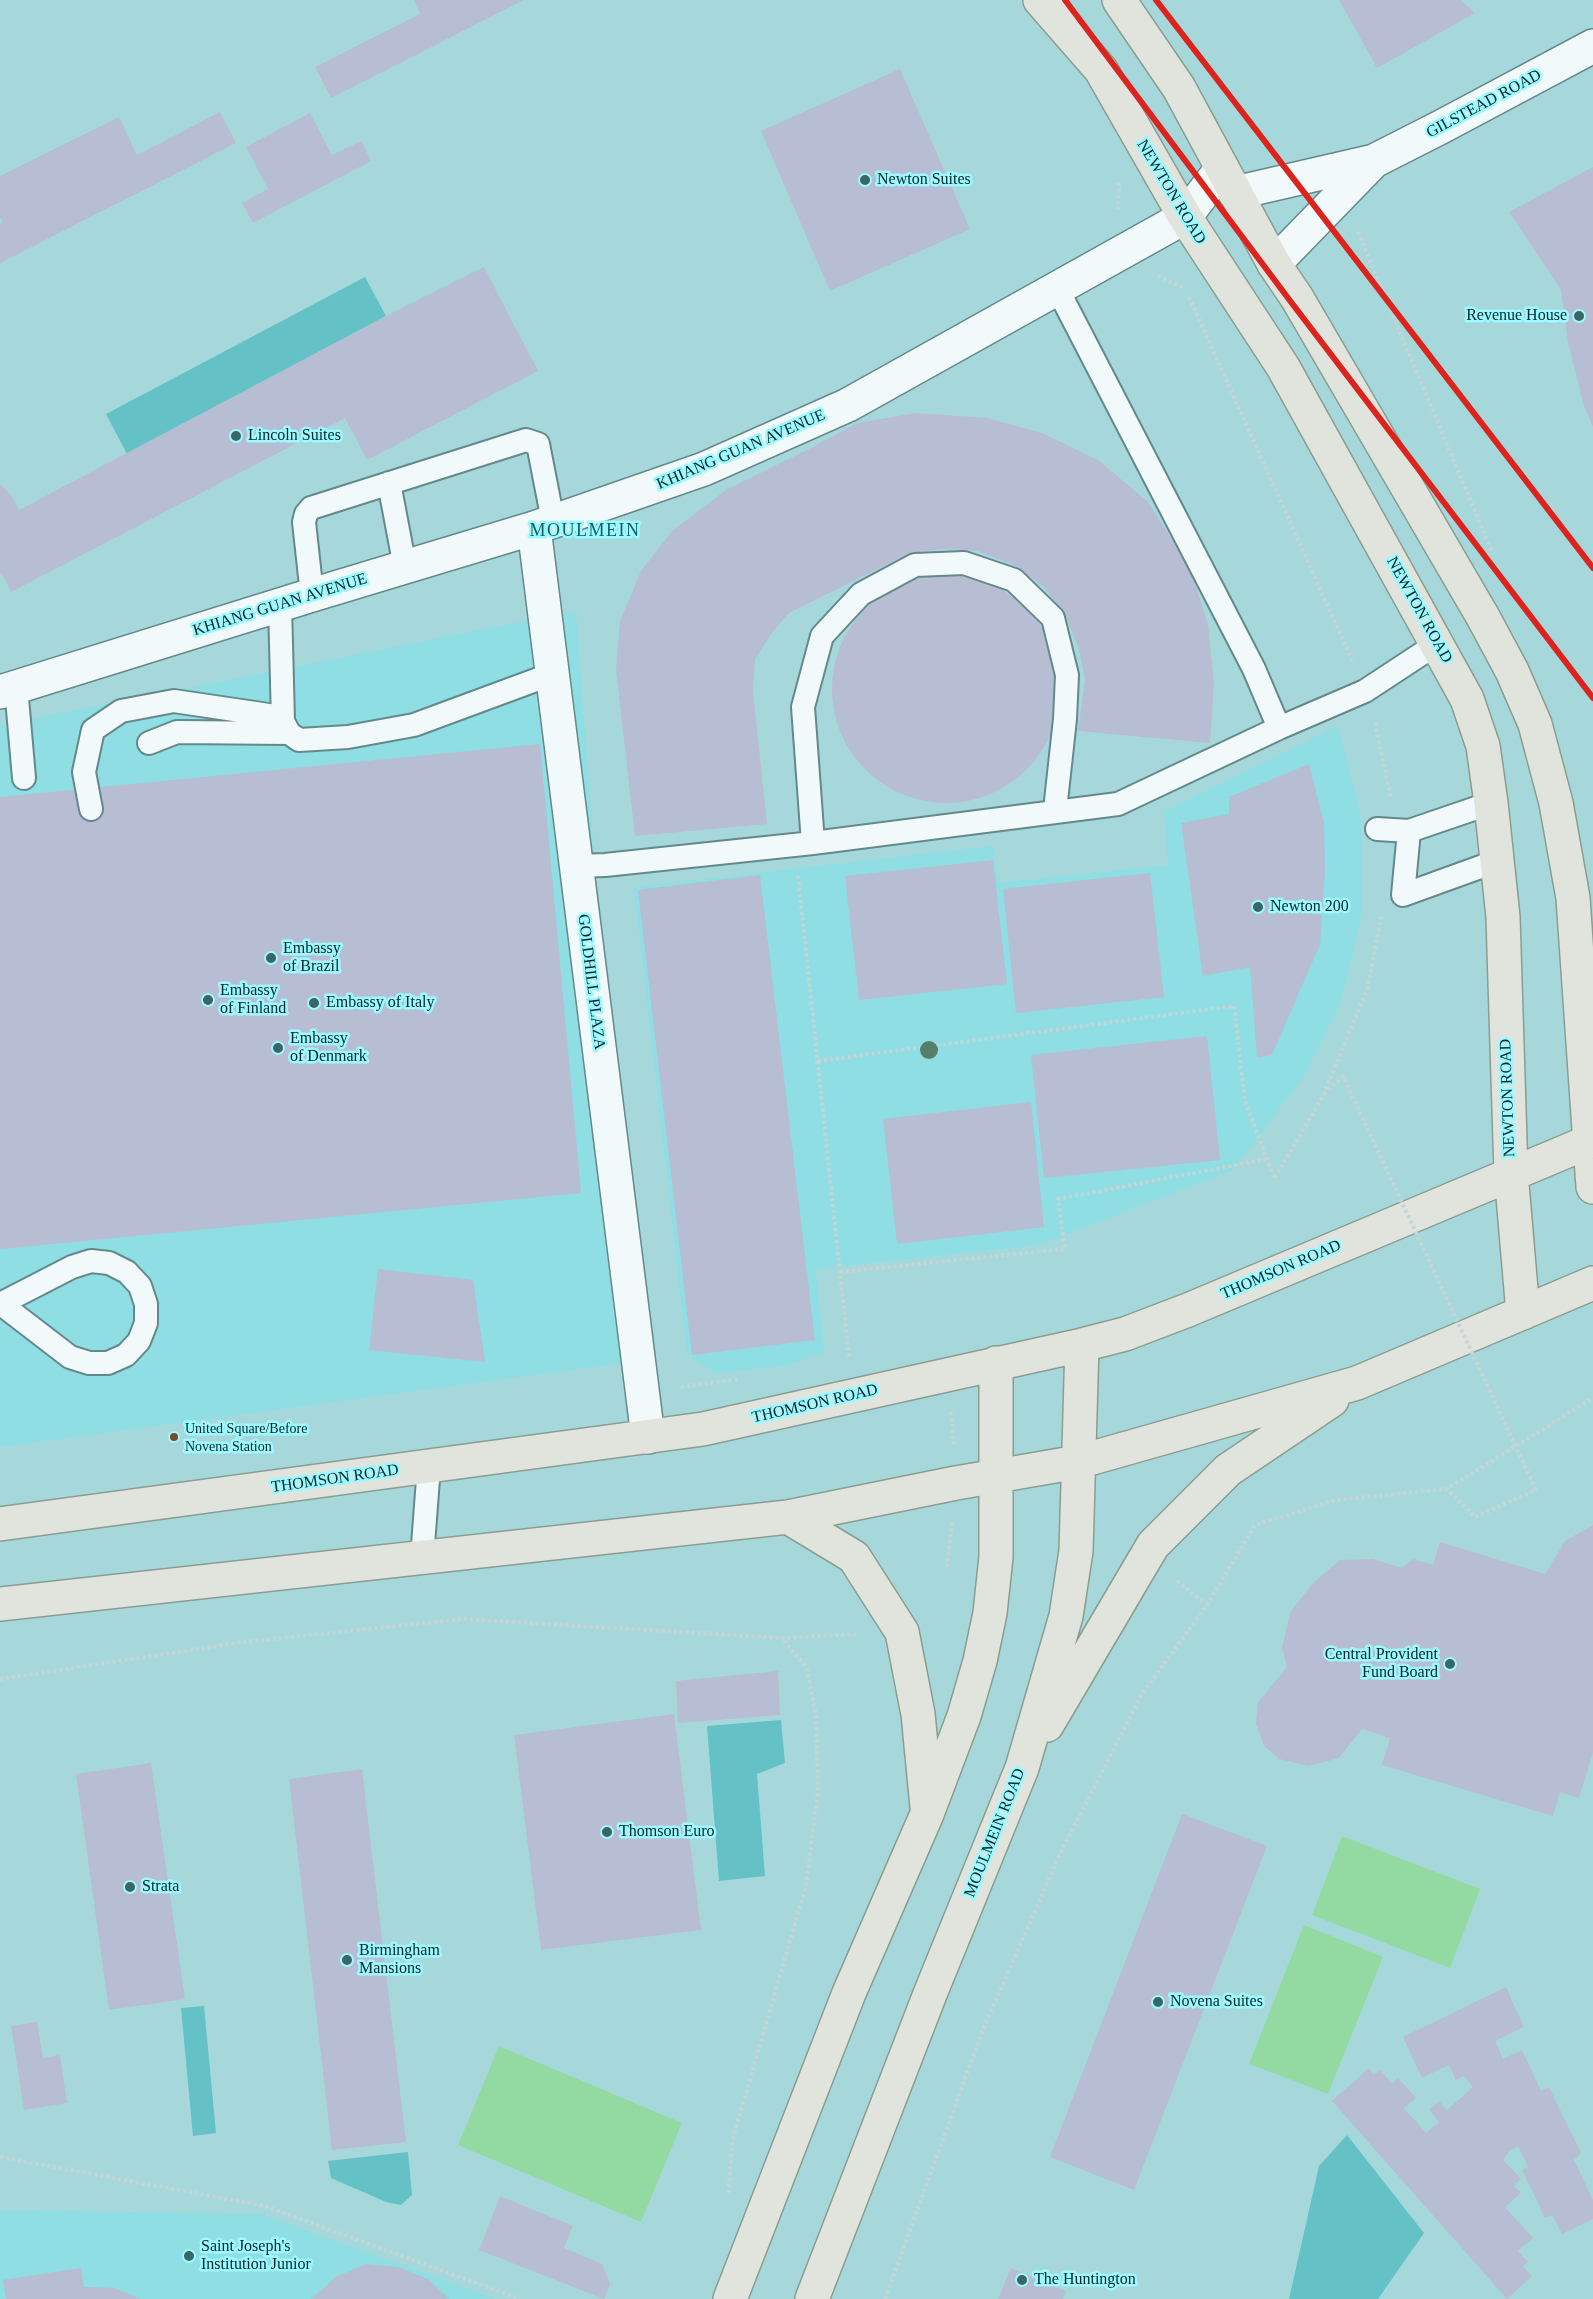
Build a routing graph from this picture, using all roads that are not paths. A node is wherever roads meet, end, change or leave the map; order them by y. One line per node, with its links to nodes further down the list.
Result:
1 (1040, 0): 6 (main road, NEWTON ROAD)
2 (1119, 0): 5 (main road)
3 (1593, 46): 4 (street, GILSTEAD ROAD)
4 (1374, 161): 5 (street, GILSTEAD ROAD); 7 (street, GILSTEAD ROAD)
5 (1228, 180): 6 (street, KHIANG GUAN AVENUE); 7 (main road)
6 (1185, 217): 8 (street, KHIANG GUAN AVENUE); 14 (main road, NEWTON ROAD)
7 (1274, 264): 27 (main road)
8 (1058, 290): 10 (street, KHIANG GUAN AVENUE); 18 (lane)
9 (389, 483): 10 (lane); 11 (lane); 12 (lane)
10 (543, 525): 11 (street, KHIANG GUAN AVENUE); 15 (street, GOLDHILL PLAZA)
11 (405, 567): 12 (street, KHIANG GUAN AVENUE)
12 (312, 594): 13 (street, KHIANG GUAN AVENUE)
13 (280, 605): 16 (street, KHIANG GUAN AVENUE); 17 (lane)
14 (1438, 643): 18 (lane); 21 (main road, NEWTON ROAD)
15 (552, 674): 17 (lane); 26 (street, GOLDHILL PLAZA)
16 (8, 689): 20 (lane)
17 (285, 725): 19 (lane); 22 (lane)
18 (1279, 728): 23 (lane)
19 (149, 743)
20 (24, 778)
21 (1491, 803): 25 (main road, NEWTON ROAD); 25 (lane)
22 (91, 809)
23 (1055, 810): 24 (lane); 24 (lane)
24 (804, 844): 26 (lane)
25 (1497, 861): 28 (main road, NEWTON ROAD)
26 (577, 866): 36 (street, GOLDHILL PLAZA)
27 (1591, 1140): 28 (main road, THOMSON ROAD); 29 (main road)
28 (1511, 1173): 32 (main road, NEWTON ROAD); 33 (main road, THOMSON ROAD)
29 (1593, 1187)
30 (1593, 1284): 32 (main road)
31 (1, 1304): 31 (lane)
32 (1523, 1313): 35 (main road)
33 (1082, 1345): 34 (main road, THOMSON ROAD); 37 (main road, MOULMEIN ROAD)
34 (996, 1363): 36 (main road, THOMSON ROAD); 39 (main road)
35 (1357, 1383): 37 (main road); 44 (main road)
36 (648, 1437): 38 (main road, THOMSON ROAD)
37 (1078, 1462): 39 (main road); 44 (main road, MOULMEIN ROAD)
38 (429, 1466): 41 (main road, THOMSON ROAD); 42 (lane)
39 (997, 1476): 40 (main road); 45 (main road)
40 (788, 1517): 42 (main road); 45 (main road)
41 (0, 1524)
42 (422, 1558): 43 (main road)
43 (0, 1604)
44 (1022, 1768): 47 (main road, MOULMEIN ROAD)
45 (927, 1814): 46 (main road)
46 (730, 2299)
47 (812, 2299)

